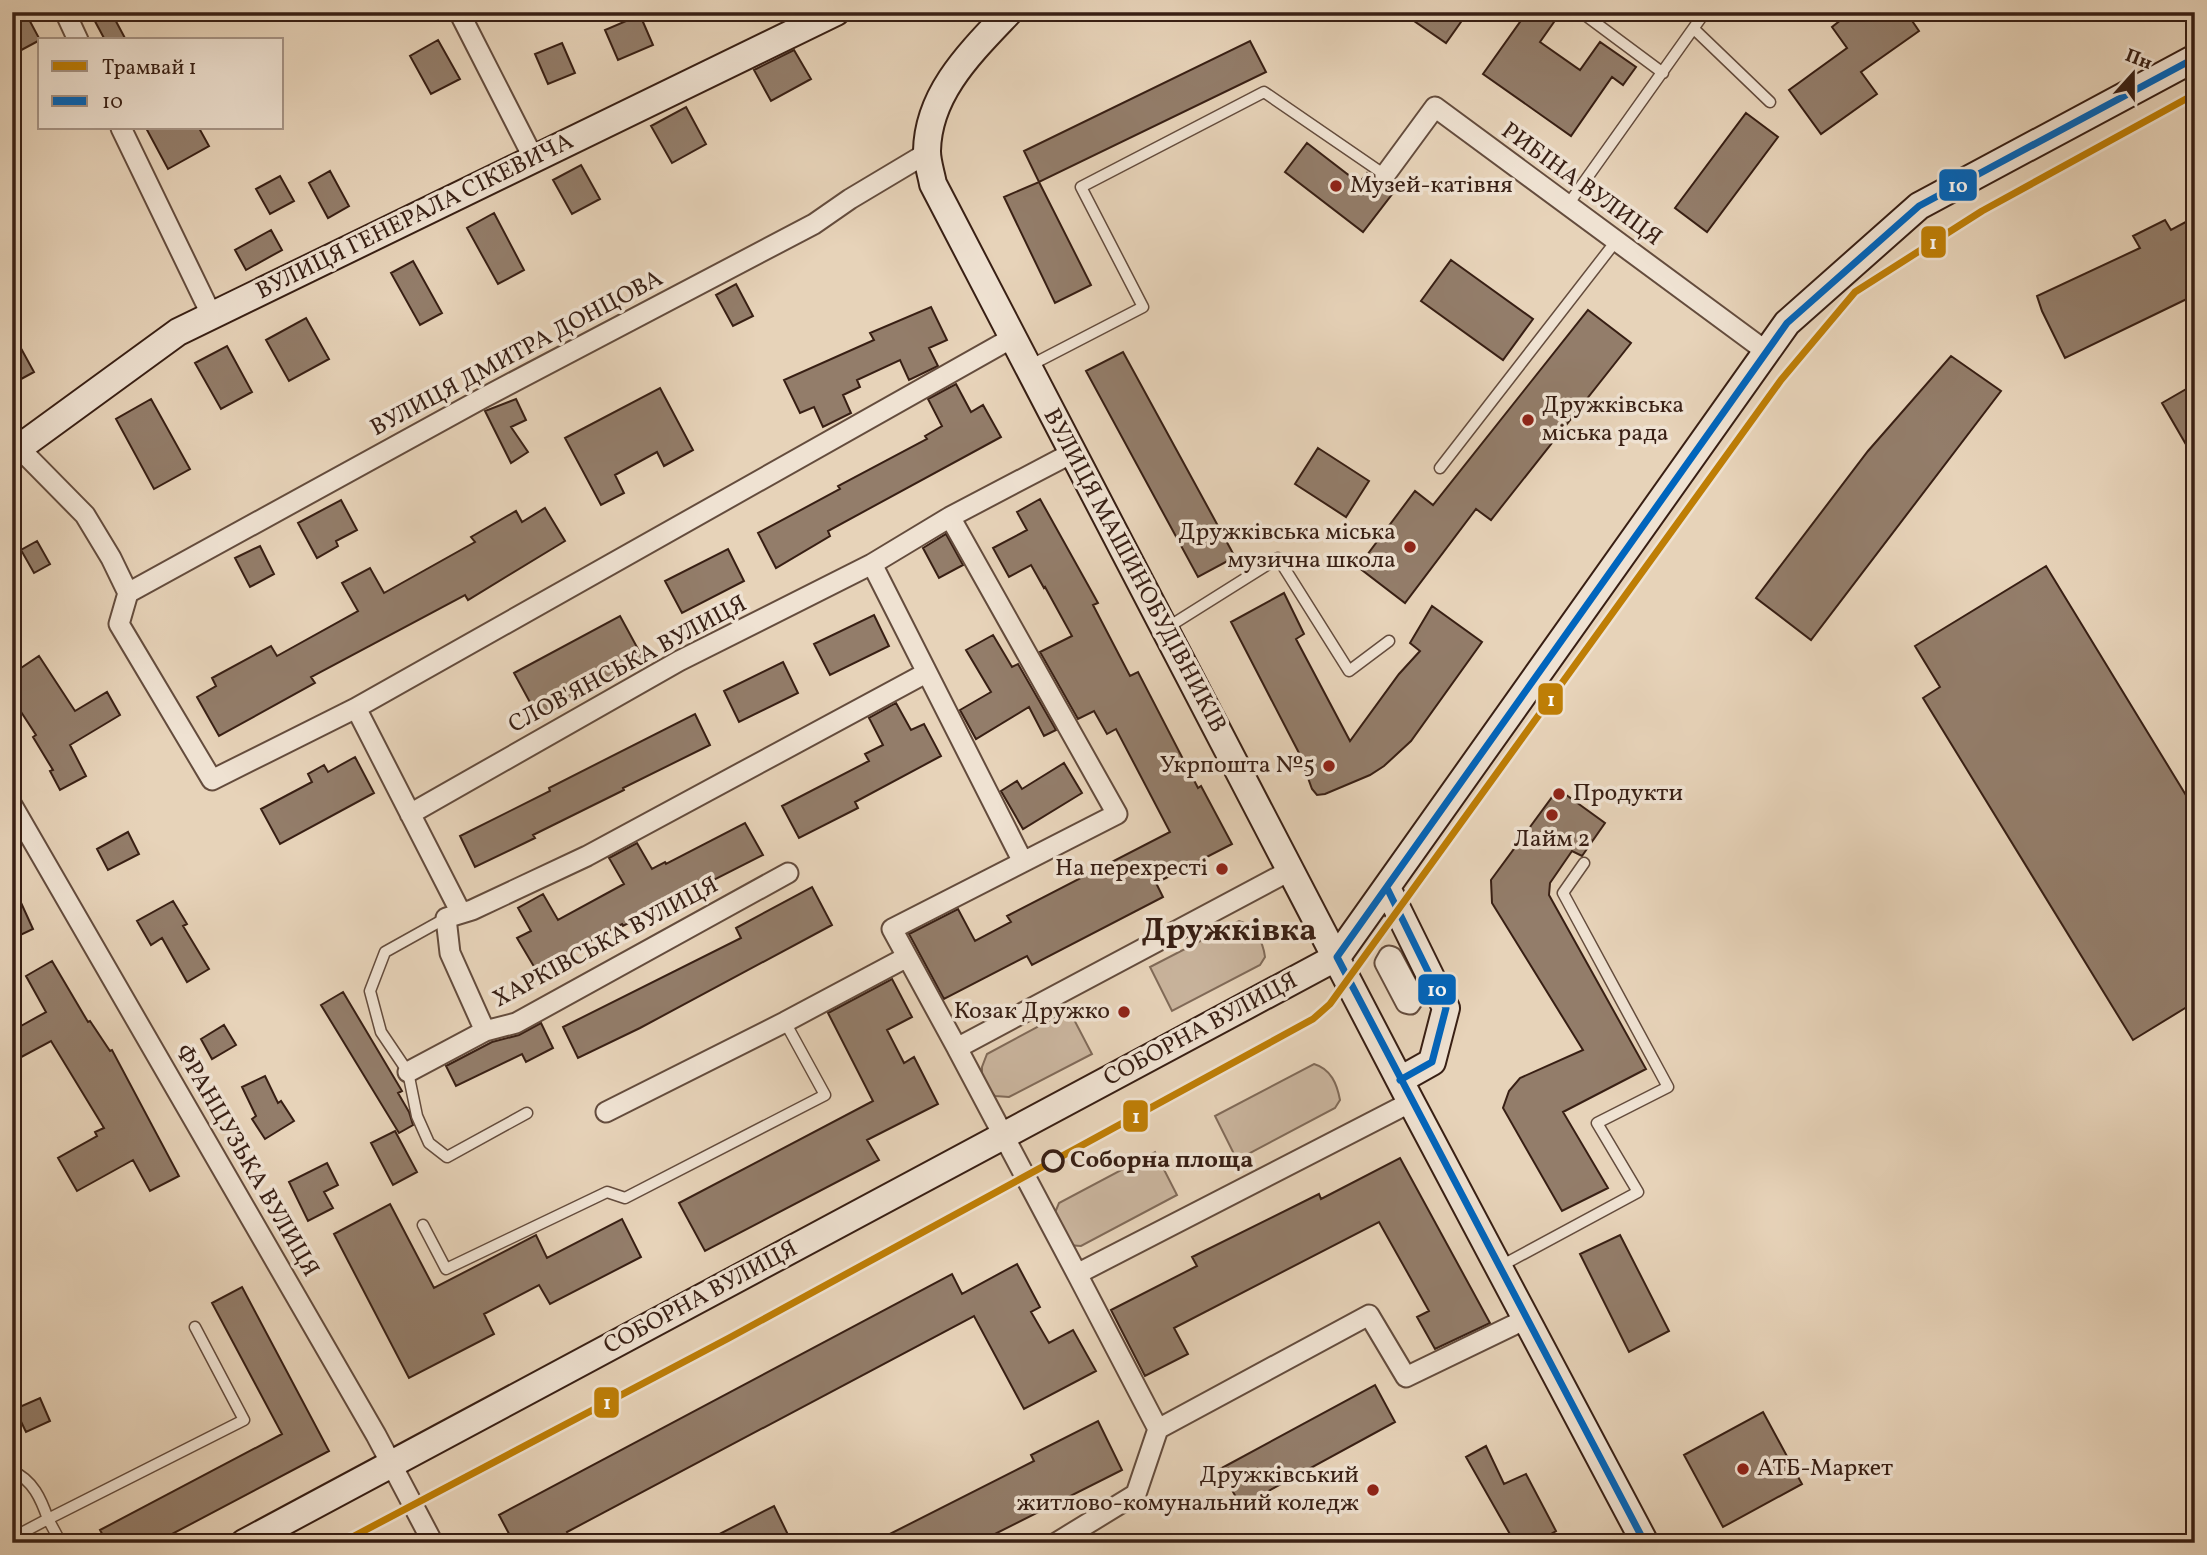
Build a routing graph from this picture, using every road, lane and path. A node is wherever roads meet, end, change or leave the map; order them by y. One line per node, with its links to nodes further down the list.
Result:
1 (65, 12): 8 (street)
2 (459, 12): 14 (street)
3 (1009, 12): 13 (street, ВУЛИЦЯ МАШИНОБУДІВНИКІВ)
4 (1581, 12): 10 (lane)
5 (1705, 12): 7 (lane)
6 (833, 13): 14 (street, ВУЛИЦЯ ГЕНЕРАЛА СІКЕВИЧА)
7 (1694, 29): 10 (lane); 11 (lane)
8 (77, 38)
9 (2195, 58): 20 (street, СОБОРНА ВУЛИЦЯ)
10 (1663, 73): 16 (lane)
11 (1770, 102)
12 (122, 130): 18 (street)
13 (927, 153): 19 (street, ВУЛИЦЯ МАШИНОБУДІВНИКІВ); 27 (street, ВУЛИЦЯ ДМИТРА ДОНЦОВА)
14 (534, 159): 18 (street, ВУЛИЦЯ ГЕНЕРАЛА СІКЕВИЧА)
15 (1385, 175): 16 (street, РИБІНА ВУЛИЦЯ); 21 (lane)
16 (1567, 206): 17 (street, РИБІНА ВУЛИЦЯ)
17 (1616, 241): 20 (street, РИБІНА ВУЛИЦЯ); 24 (lane)
18 (212, 316): 22 (street, ВУЛИЦЯ ГЕНЕРАЛА СІКЕВИЧА)
19 (1012, 338): 21 (street, ВУЛИЦЯ МАШИНОБУДІВНИКІВ); 31 (street)
20 (1767, 352): 38 (street, СОБОРНА ВУЛИЦЯ)
21 (1027, 367): 23 (street, ВУЛИЦЯ МАШИНОБУДІВНИКІВ)
22 (15, 450): 27 (street)
23 (1072, 453): 25 (street, СЛОВ'ЯНСЬКА ВУЛИЦЯ); 28 (street, ВУЛИЦЯ МАШИНОБУДІВНИКІВ)
24 (1440, 468)
25 (950, 517): 26 (street, СЛОВ'ЯНСЬКА ВУЛИЦЯ); 34 (street)
26 (872, 564): 30 (street); 33 (street, СЛОВ'ЯНСЬКА ВУЛИЦЯ)
27 (128, 593): 31 (street)
28 (1165, 629): 29 (lane); 36 (street, ВУЛИЦЯ МАШИНОБУДІВНИКІВ)
29 (1389, 642)
30 (926, 673): 34 (street); 39 (street)
31 (356, 708): 33 (street)
32 (12, 805): 56 (street, ФРАНЦУЗЬКА ВУЛИЦЯ)
33 (410, 814): 39 (street)
34 (1024, 862): 40 (street)
35 (1584, 863): 51 (lane)
36 (1291, 870): 41 (street, ВУЛИЦЯ МАШИНОБУДІВНИКІВ); 44 (street)
37 (788, 873): 43 (street, ХАРКІВСЬКА ВУЛИЦЯ)
38 (1387, 888): 41 (street, СОБОРНА ВУЛИЦЯ); 46 (street)
39 (454, 915): 43 (street); 45 (lane)
40 (904, 950): 42 (street); 44 (street)
41 (1337, 957): 46 (street, ВУЛИЦЯ МАШИНОБУДІВНИКІВ); 49 (street, СОБОРНА ВУЛИЦЯ)
42 (785, 1022): 47 (street); 50 (lane)
43 (485, 1031): 45 (street, ХАРКІВСЬКА ВУЛИЦЯ)
44 (957, 1048): 49 (street)
45 (408, 1072): 48 (lane)
46 (1406, 1091): 51 (street, ВУЛИЦЯ МАШИНОБУДІВНИКІВ); 52 (street)
47 (606, 1112)
48 (527, 1113)
49 (1003, 1136): 52 (street); 56 (street, СОБОРНА ВУЛИЦЯ)
50 (424, 1225)
51 (1499, 1267): 53 (street, ВУЛИЦЯ МАШИНОБУДІВНИКІВ)
52 (1077, 1274): 55 (street)
53 (1526, 1319): 55 (street); 64 (street, ВУЛИЦЯ МАШИНОБУДІВНИКІВ)
54 (195, 1327): 58 (lane)
55 (1158, 1429): 63 (street)
56 (392, 1463): 61 (street, СОБОРНА ВУЛИЦЯ); 62 (street, ФРАНЦУЗЬКА ВУЛИЦЯ)
57 (12, 1471): 58 (lane)
58 (48, 1519): 59 (lane); 60 (lane)
59 (12, 1538)
60 (61, 1543)
61 (244, 1543)
62 (433, 1543)
63 (1056, 1543)
64 (1644, 1543)

